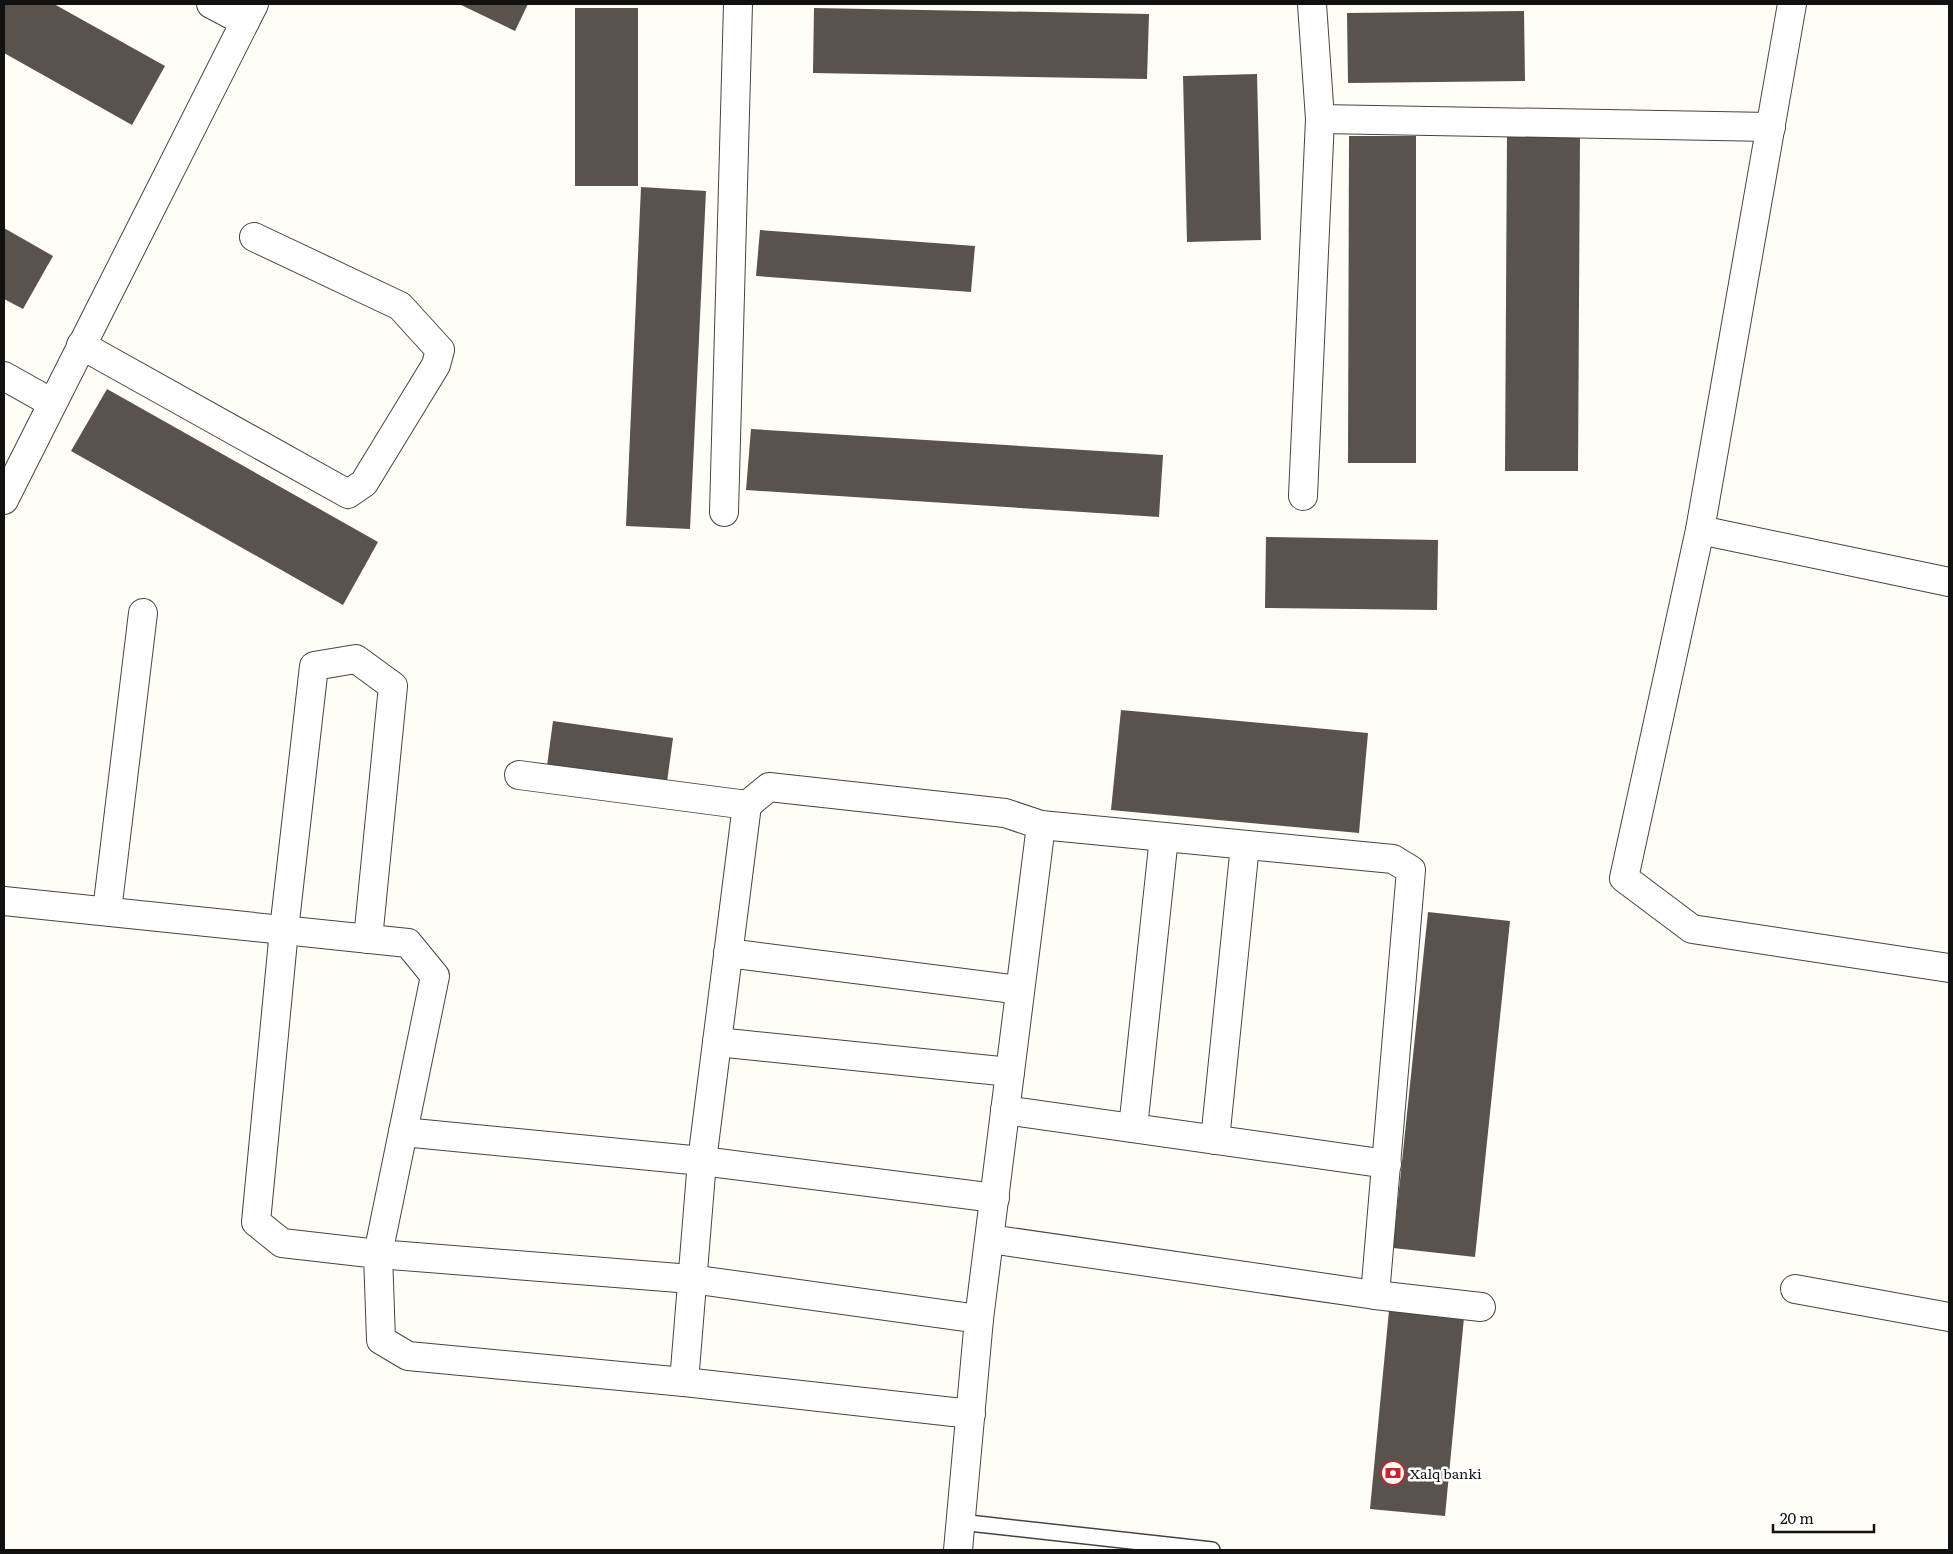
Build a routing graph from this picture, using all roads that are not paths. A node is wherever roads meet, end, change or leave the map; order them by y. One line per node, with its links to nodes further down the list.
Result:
1 (211, 4): 5 (street)
2 (738, 4): 14 (street)
3 (1312, 4): 6 (street)
4 (1792, 4): 7 (street)
5 (249, 13): 9 (street)
6 (1320, 119): 7 (street); 12 (street)
7 (1771, 127): 15 (street)
8 (254, 236): 9 (street)
9 (82, 345): 11 (street)
10 (4, 376): 11 (street)
11 (52, 403): 13 (street)
12 (1303, 496)
13 (4, 500)
14 (724, 512)
15 (1700, 530): 16 (street); 28 (street)
16 (1949, 582)
17 (143, 613): 24 (street)
18 (519, 775): 19 (street)
19 (747, 805): 20 (street); 27 (street)
20 (1041, 825): 21 (street); 29 (street)
21 (1164, 837): 22 (street); 33 (street)
22 (1245, 845): 35 (street); 37 (street)
23 (4, 901): 24 (street)
24 (108, 911): 25 (street)
25 (284, 930): 26 (street); 26 (street); 40 (street)
26 (368, 939): 34 (street)
27 (728, 953): 29 (street); 30 (street)
28 (1949, 968)
29 (1020, 990): 31 (street)
30 (717, 1042): 31 (street); 36 (street)
31 (1010, 1072): 32 (street)
32 (1005, 1110): 33 (street); 38 (street)
33 (1133, 1128): 35 (street)
34 (403, 1132): 36 (street); 40 (street)
35 (1215, 1140): 37 (street)
36 (702, 1160): 38 (street); 41 (street)
37 (1387, 1164): 43 (street)
38 (995, 1198): 39 (street)
39 (990, 1238): 43 (street); 46 (street)
40 (378, 1254): 41 (street); 47 (street)
41 (691, 1279): 46 (street); 47 (street)
42 (1795, 1289): 45 (street)
43 (1375, 1294): 44 (street)
44 (1481, 1307)
45 (1949, 1317)
46 (979, 1319): 48 (street)
47 (684, 1382): 48 (street)
48 (971, 1414): 49 (street)
49 (960, 1522): 50 (street); 51 (lane)
50 (958, 1550)
51 (1212, 1550)

